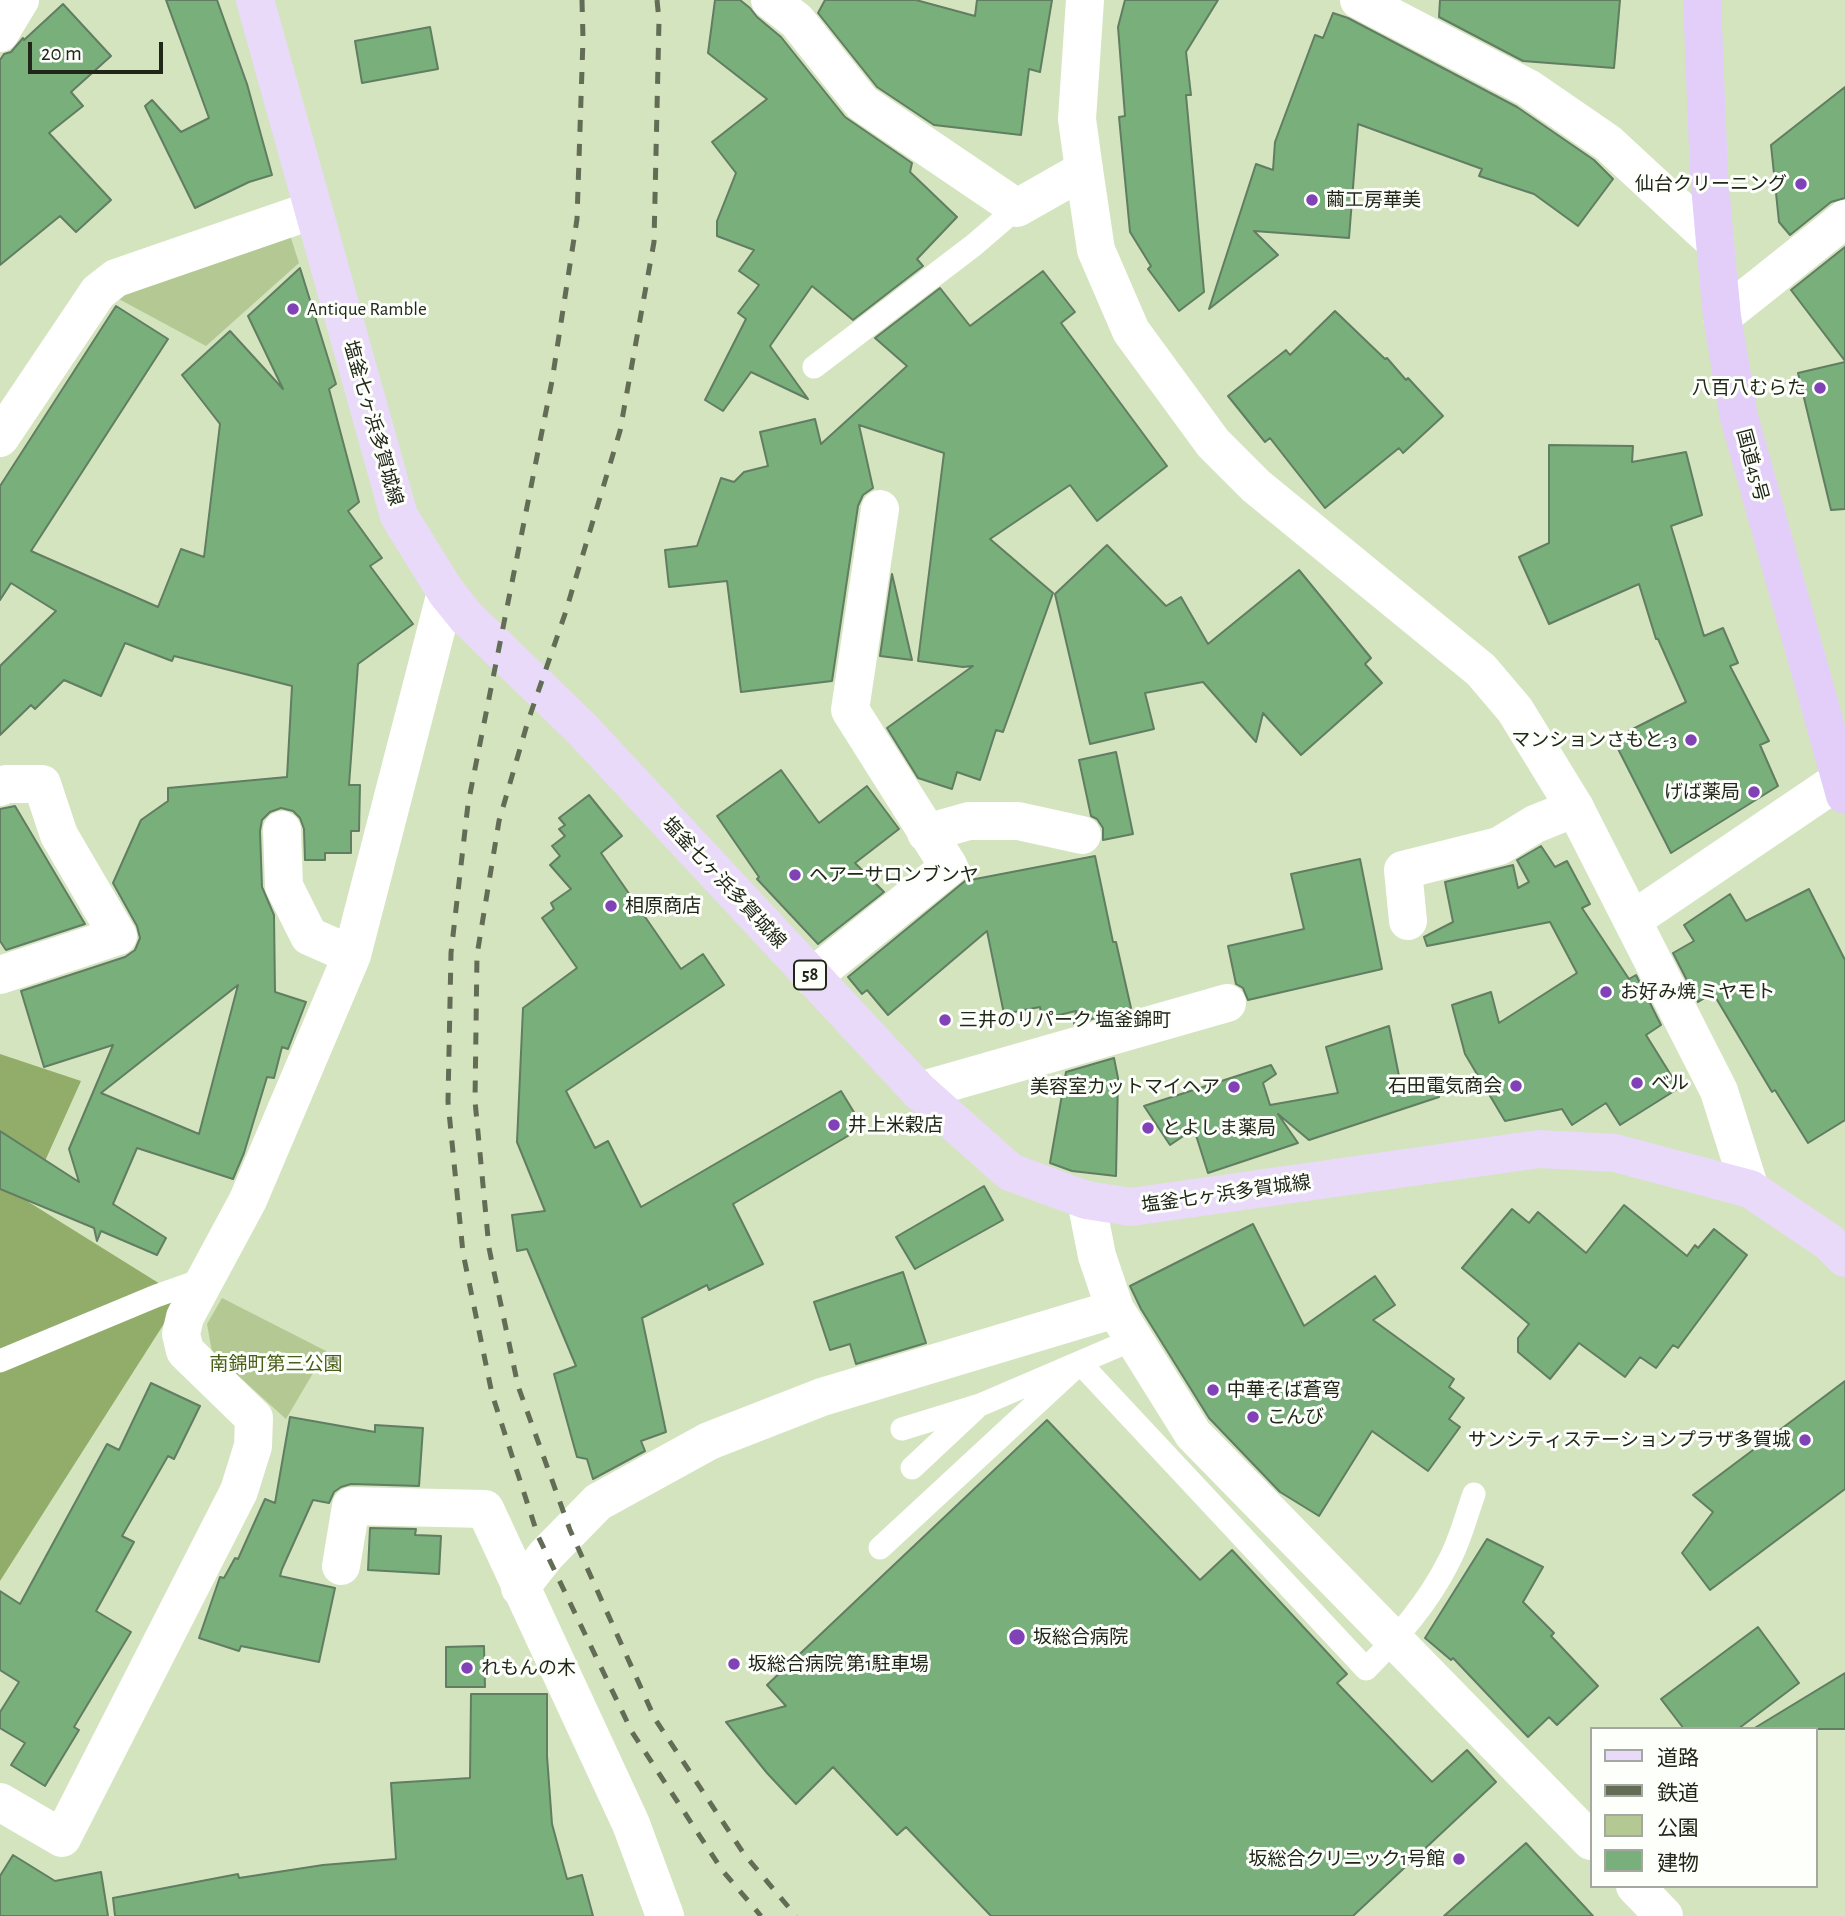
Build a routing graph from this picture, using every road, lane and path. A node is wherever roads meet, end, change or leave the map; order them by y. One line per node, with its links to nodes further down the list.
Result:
1 (20, 0): 7 (street)
2 (255, 0): 10 (main road, 塩釜七ヶ浜多賀城線 / 58)
3 (771, 0): 9 (street)
4 (1085, 0): 8 (street)
5 (1359, 0): 12 (street)
6 (1702, 0): 12 (highway, 国道45号)
7 (0, 33)
8 (1084, 170): 9 (street); 20 (street)
9 (1017, 208): 14 (lane)
10 (313, 210): 15 (street); 17 (main road, 塩釜七ヶ浜多賀城線 / 58)
11 (1845, 219): 13 (street)
12 (1715, 242): 13 (highway, 国道45号)
13 (1722, 317): 18 (highway, 国道45号)
14 (814, 367)
15 (0, 438)
16 (880, 509): 22 (street)
17 (446, 592): 26 (street); 28 (main road, 塩釜七ヶ浜多賀城線 / 58)
18 (1844, 784): 24 (street)
19 (0, 787): 27 (street)
20 (1575, 808): 24 (street); 25 (street)
21 (282, 830): 26 (street)
22 (926, 833): 23 (street); 28 (street)
23 (1082, 835)
24 (1634, 919): 31 (street)
25 (1408, 921)
26 (352, 955): 34 (street)
27 (0, 975)
28 (812, 977): 30 (main road, 塩釜七ヶ浜多賀城線 / 58)
29 (1227, 1003): 30 (street)
30 (919, 1091): 32 (main road, 塩釜七ヶ浜多賀城線 / 58)
31 (1751, 1189): 32 (main road, 塩釜七ヶ浜多賀城線 / 58); 33 (main road, 塩釜七ヶ浜多賀城線 / 58)
32 (1086, 1200): 35 (street)
33 (1845, 1258)
34 (204, 1279): 36 (lane); 46 (street)
35 (1125, 1324): 37 (lane); 44 (street); 45 (street)
36 (0, 1361)
37 (1080, 1363): 38 (lane); 42 (lane); 45 (lane)
38 (980, 1405): 39 (lane); 40 (lane)
39 (902, 1429)
40 (912, 1468)
41 (1474, 1494): 45 (lane)
42 (880, 1548)
43 (341, 1566): 44 (street)
44 (520, 1588): 49 (street)
45 (1402, 1646): 47 (street)
46 (0, 1802)
47 (1590, 1840)
48 (1637, 1888): 50 (street)
49 (665, 1916)
50 (1664, 1916)

